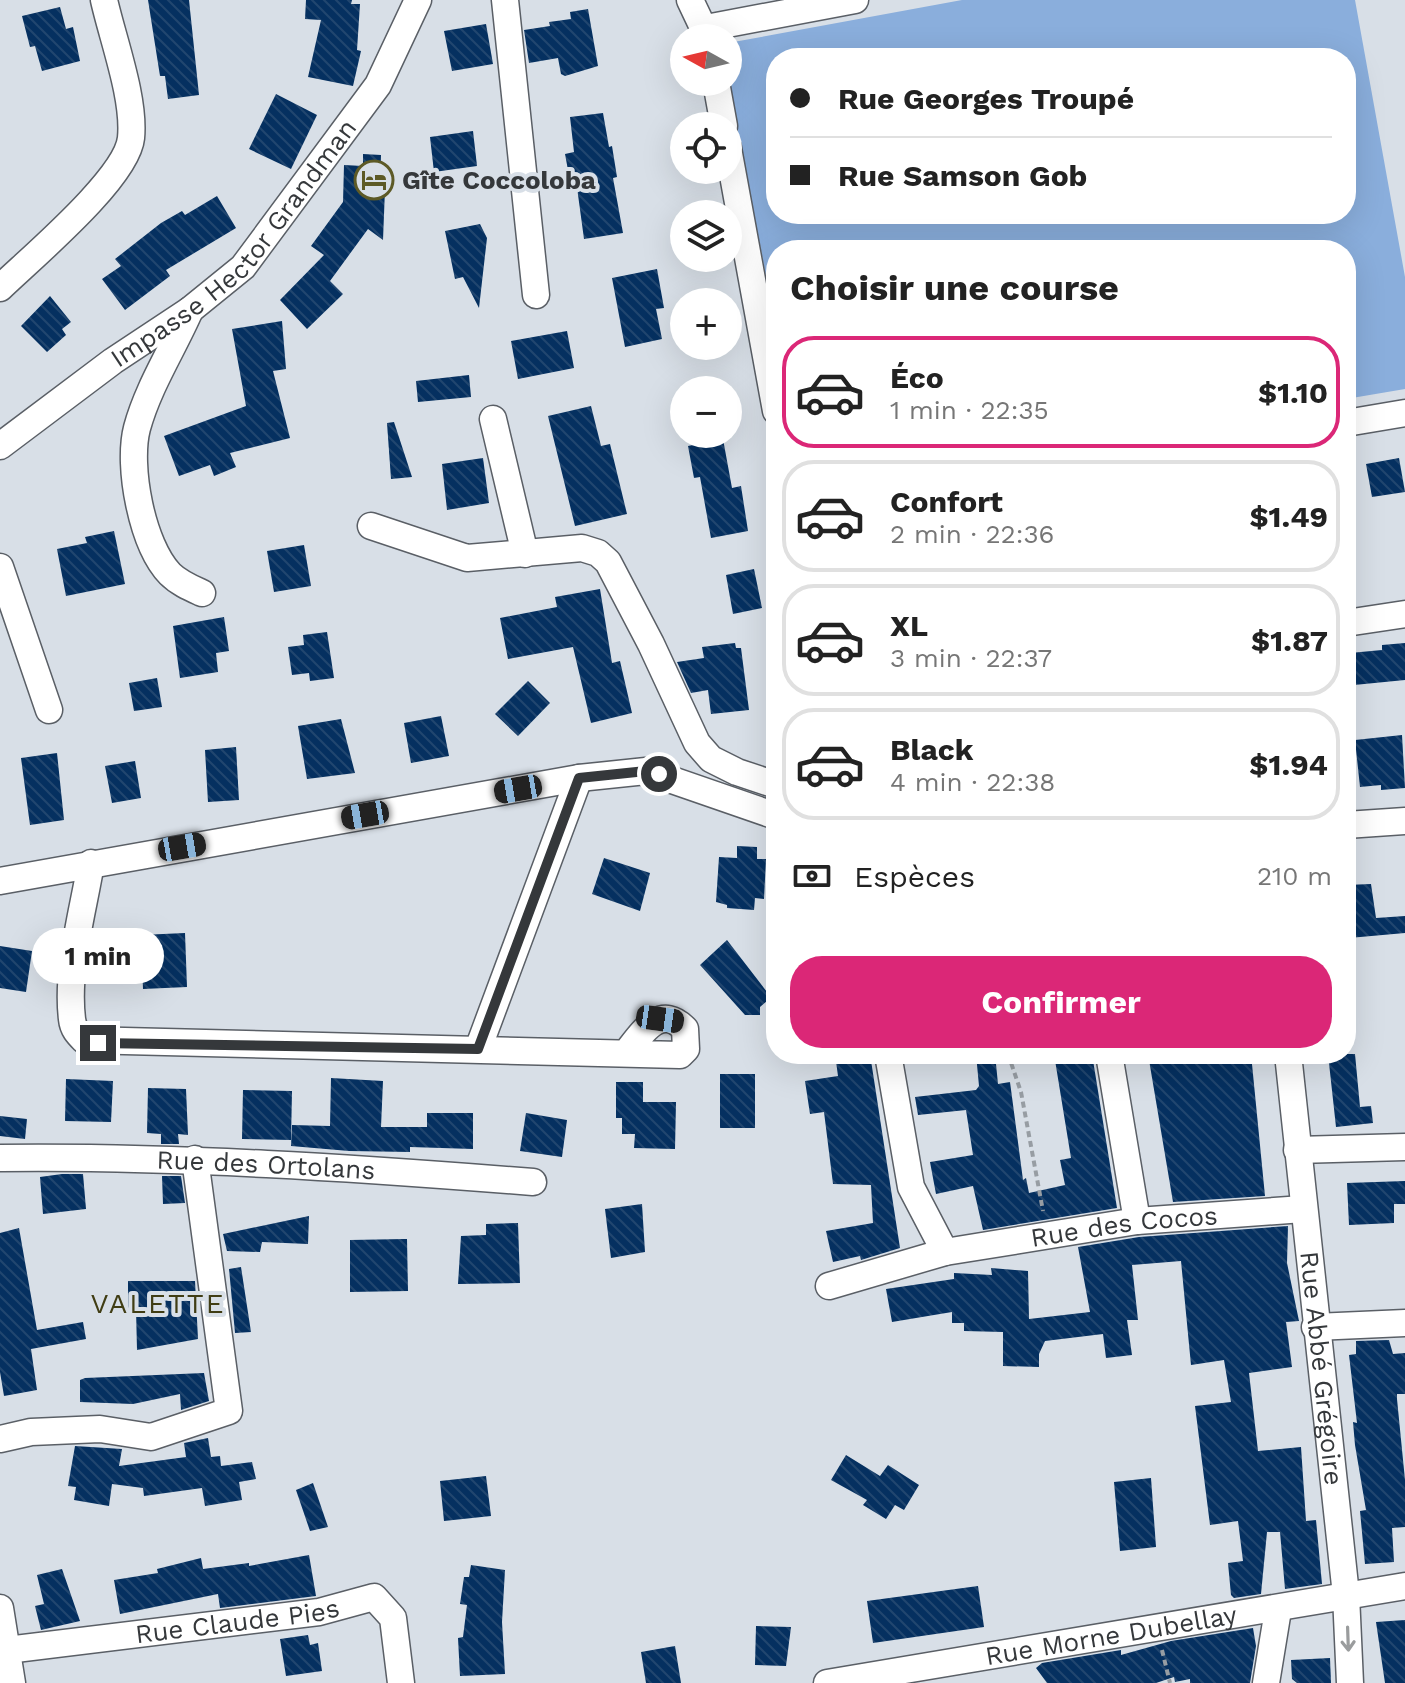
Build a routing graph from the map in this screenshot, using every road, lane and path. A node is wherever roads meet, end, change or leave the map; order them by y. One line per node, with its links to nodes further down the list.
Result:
1 (104, 0): 9 (street)
2 (418, 0): 11 (street, Impasse Hector Grandman)
3 (505, 0): 10 (street)
4 (690, 0): 6 (street)
5 (855, 0): 7 (street)
6 (702, 24)
7 (742, 25)
8 (735, 184): 12 (street)
9 (0, 288)
10 (536, 295)
11 (190, 310): 16 (street, Impasse Hector Grandman); 20 (street)
12 (766, 356)
13 (1405, 413): 15 (street)
14 (493, 419): 18 (street)
15 (1356, 421)
16 (0, 446)
17 (371, 526): 18 (street)
18 (525, 554): 25 (street)
19 (0, 567): 23 (street)
20 (202, 593)
21 (1405, 614): 22 (street)
22 (1356, 621)
23 (49, 710)
24 (579, 778): 26 (street); 29 (street); 31 (street)
25 (766, 781)
26 (766, 813)
27 (1405, 821): 28 (street)
28 (1356, 824)
29 (91, 863): 30 (street); 31 (street)
30 (0, 881)
31 (478, 1049): 32 (street)
32 (626, 1053)
33 (890, 1064): 45 (street)
34 (1011, 1064): 44 (path)
35 (1111, 1064): 43 (street)
36 (1289, 1064): 38 (street, Rue Abbé Grégoire)
37 (1405, 1147): 38 (street)
38 (1297, 1150): 42 (street, Rue Abbé Grégoire)
39 (0, 1158): 40 (street, Rue des Ortolans)
40 (195, 1159): 41 (street, Rue des Ortolans); 49 (street)
41 (533, 1182)
42 (1303, 1209): 43 (street, Rue des Cocos); 48 (street, Rue Abbé Grégoire)
43 (1137, 1221): 44 (street, Rue des Cocos)
44 (1047, 1237): 45 (street, Rue des Cocos)
45 (945, 1252): 46 (street, Rue des Cocos)
46 (829, 1286)
47 (1405, 1323): 48 (street)
48 (1315, 1327): 51 (street, Rue Abbé Grégoire)
49 (0, 1439)
50 (1405, 1586): 51 (street, Rue Morne Dubellay)
51 (1346, 1595): 53 (street, Rue Morne Dubellay); 61 (street, Rue Abbé Grégoire, one-way to 61)
52 (0, 1608): 55 (street)
53 (1278, 1610): 54 (street, Rue Morne Dubellay); 60 (street)
54 (1157, 1628): 58 (street, Rue Morne Dubellay); 59 (path)
55 (7, 1650): 56 (street); 57 (street, Rue Claude Pies)
56 (12, 1683)
57 (401, 1683)
58 (827, 1683)
59 (1170, 1683)
60 (1266, 1683)
61 (1350, 1683)

